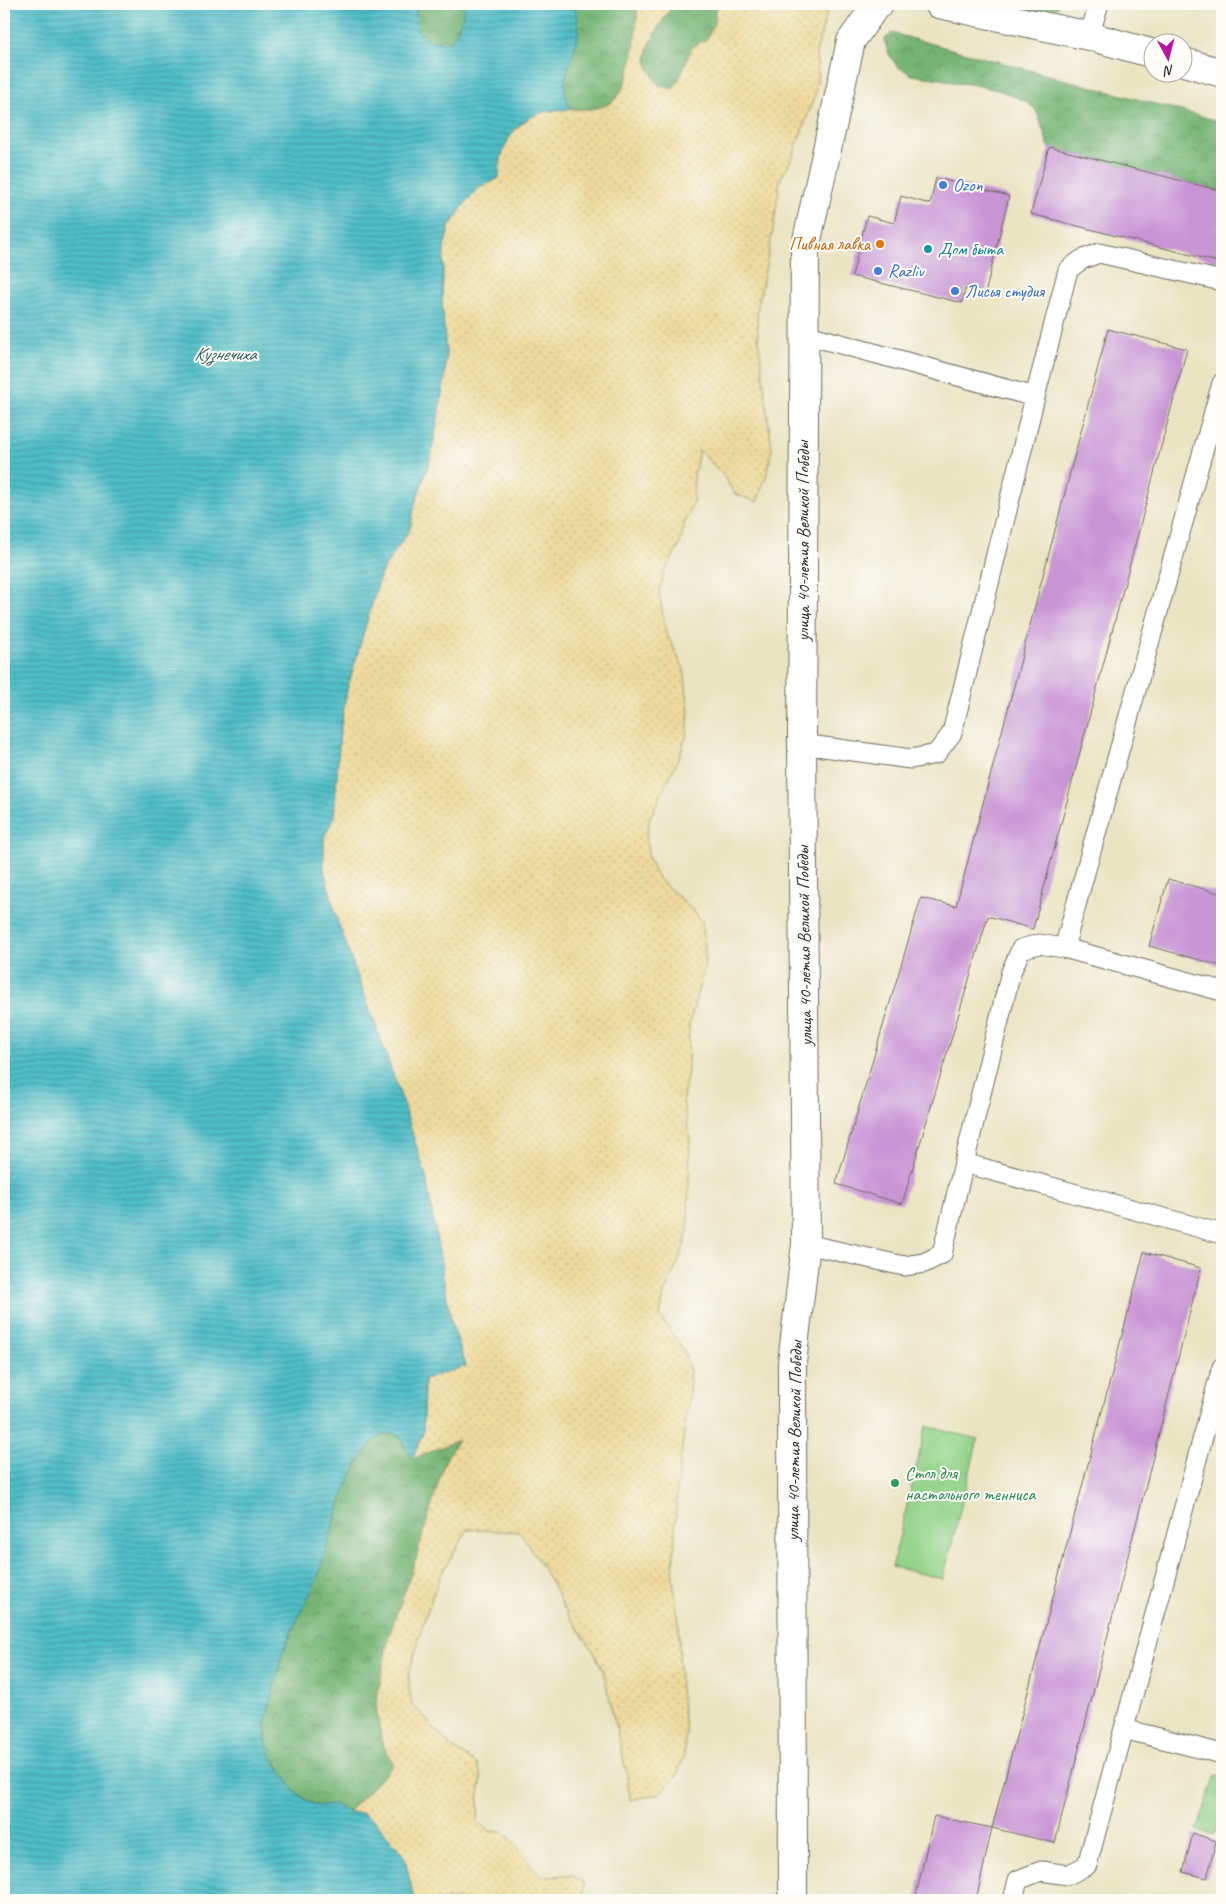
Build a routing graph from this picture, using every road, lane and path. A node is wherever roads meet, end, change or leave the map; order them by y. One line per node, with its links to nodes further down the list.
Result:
1 (878, 4): 9 (street, улица 40-летия Великой Победы)
2 (939, 4): 4 (street)
3 (1099, 4): 4 (lane)
4 (1089, 36): 5 (street)
5 (1144, 51)
6 (1194, 65): 7 (street)
7 (1222, 73)
8 (1222, 281): 11 (lane)
9 (804, 334): 11 (lane); 12 (street, улица 40-летия Великой Победы)
10 (1222, 383): 13 (lane)
11 (1035, 397): 12 (lane)
12 (802, 744): 17 (street, улица 40-летия Великой Победы)
13 (1064, 948): 14 (lane); 15 (lane)
14 (1222, 991)
15 (964, 1163): 16 (lane); 17 (lane)
16 (1222, 1234)
17 (806, 1244): 21 (street, улица 40-летия Великой Победы)
18 (1222, 1367): 19 (lane)
19 (1124, 1729): 20 (lane); 22 (lane)
20 (1222, 1754)
21 (793, 1900)
22 (1013, 1900)

